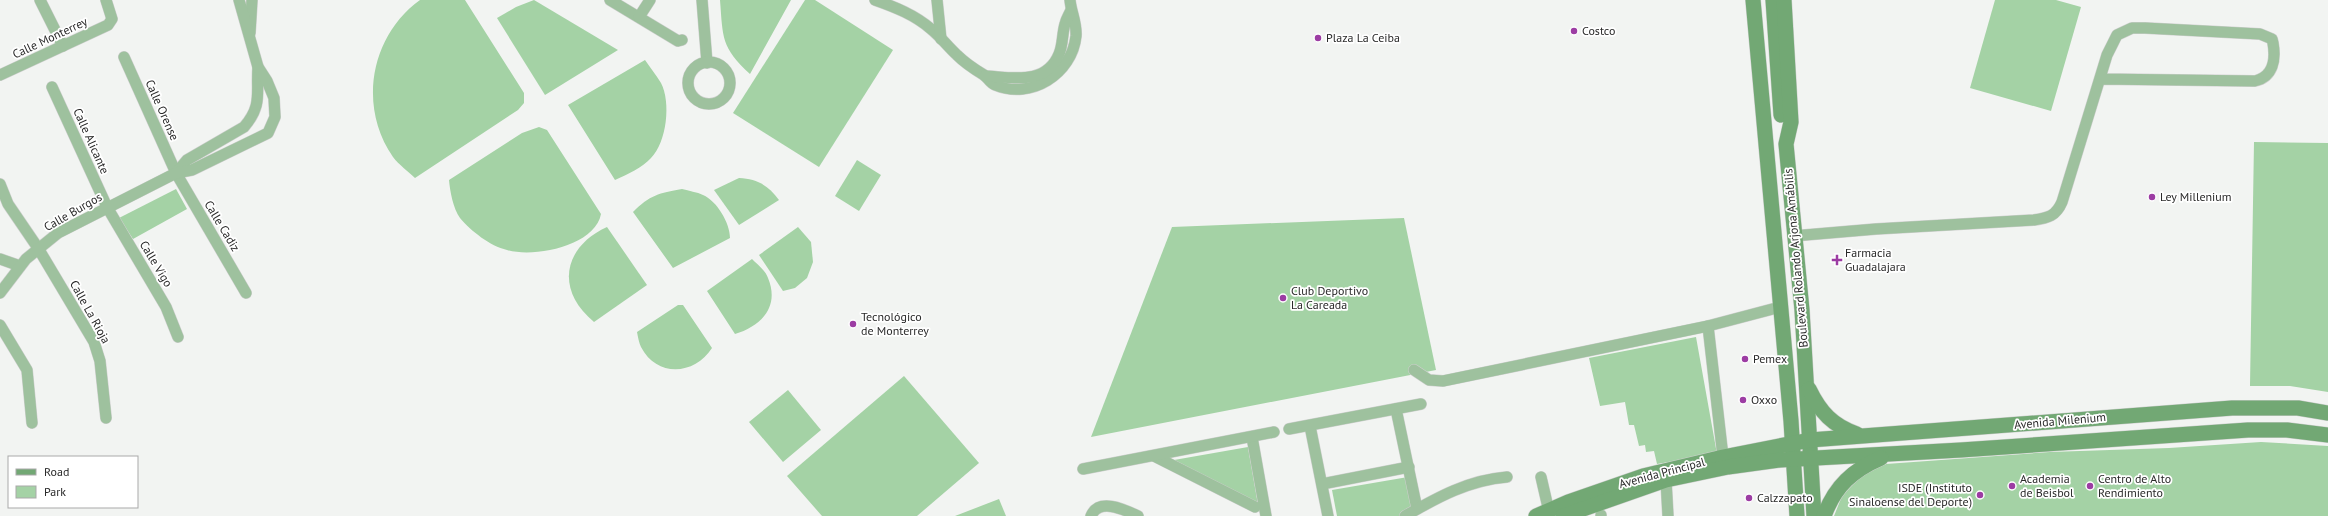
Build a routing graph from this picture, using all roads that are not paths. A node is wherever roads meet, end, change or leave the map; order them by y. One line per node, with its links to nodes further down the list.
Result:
1 (40, 0): 19 (street)
2 (106, 0): 19 (street, Calle Monterrey)
3 (239, 0): 16 (street, Calle Burgos)
4 (252, 0): 16 (street)
5 (610, 0): 15 (street)
6 (650, 0): 15 (street)
7 (702, 0): 22 (street)
8 (875, 0): 17 (street)
9 (937, 0): 17 (street)
10 (1753, 0): 29 (street, Boulevard Rolando Arjona Amábilis)
11 (1762, 0): 27 (street)
12 (1773, 0): 27 (street)
13 (1784, 0): 30 (street, Boulevard Rolando Arjona Amábilis)
14 (1070, 5): 17 (street)
15 (639, 17): 18 (street)
16 (250, 36): 23 (street, Calle Burgos)
17 (941, 39)
18 (682, 40)
19 (63, 46): 24 (street, Calle Monterrey)
20 (124, 57): 34 (street, Calle Orense)
21 (0, 63): 24 (street)
22 (707, 63)
23 (258, 67): 28 (street, Calle Burgos); 31 (street, Calle Burgos)
24 (3, 74)
25 (2100, 79): 25 (street); 37 (street)
26 (52, 87): 36 (street, Calle Alicante)
27 (1775, 104): 29 (street); 30 (street)
28 (239, 130): 31 (street); 32 (street, Calle Burgos)
29 (1767, 143): 43 (street, Boulevard Rolando Arjona Amábilis)
30 (1786, 144): 37 (street, Boulevard Rolando Arjona Amábilis)
31 (244, 146): 33 (street, Calle Burgos)
32 (210, 147): 33 (street); 34 (street, Calle Burgos)
33 (216, 159): 34 (street, Calle Burgos)
34 (176, 173): 36 (street, Calle Burgos); 42 (street, Calle Cadiz)
35 (0, 184): 38 (street, Calle La Rioja)
36 (106, 207): 38 (street, Calle Burgos); 46 (street, Calle Vigo)
37 (1794, 236): 48 (street, Boulevard Rolando Arjona Amábilis)
38 (38, 248): 40 (street, Calle Burgos); 53 (street, Calle La Rioja)
39 (0, 259): 40 (street)
40 (20, 266): 41 (street, Calle Burgos)
41 (0, 293)
42 (246, 293)
43 (1780, 307): 45 (street); 63 (street, Boulevard Rolando Arjona Amábilis)
44 (0, 325): 54 (street)
45 (1708, 326): 47 (street); 66 (street)
46 (178, 337)
47 (1414, 370)
48 (1807, 384): 59 (street); 62 (street, Boulevard Rolando Arjona Amábilis)
49 (1421, 404): 51 (street)
50 (2265, 408): 52 (street, Avenida Milenium); 57 (street); 59 (street, Avenida Milenium)
51 (1396, 409): 55 (street); 68 (street)
52 (2328, 413)
53 (106, 418)
54 (32, 423)
55 (1310, 426): 56 (street); 73 (street)
56 (1289, 430)
57 (2264, 430): 60 (street, Avenida Milenium); 64 (street, Avenida Milenium)
58 (1274, 432): 61 (street)
59 (1860, 435): 62 (street, Avenida Milenium)
60 (2328, 435)
61 (1252, 437): 65 (street); 75 (street)
62 (1810, 440): 63 (street, Avenida Milenium); 67 (street, Boulevard Rolando Arjona Amábilis)
63 (1793, 452): 66 (street, Avenida Principal); 67 (street, Avenida Milenium); 72 (street, Avenida Principal); 83 (street, Boulevard Rolando Arjona Amábilis)
64 (1888, 454): 67 (street, Avenida Milenium); 85 (street)
65 (1154, 456): 69 (street); 75 (street)
66 (1724, 457): 76 (street, Avenida Principal)
67 (1811, 458): 84 (street, Boulevard Rolando Arjona Amábilis)
68 (1409, 467): 73 (street); 74 (street)
69 (1083, 470)
70 (1507, 476): 74 (street)
71 (1541, 477): 76 (street)
72 (1666, 480): 81 (street, Avenida Principal); 82 (street)
73 (1322, 484): 79 (street)
74 (1417, 509): 80 (street)
75 (1260, 511)
76 (1545, 514)
77 (1091, 516): 78 (street)
78 (1138, 516)
79 (1328, 516)
80 (1405, 516)
81 (1563, 516)
82 (1668, 516)
83 (1797, 516)
84 (1814, 516)
85 (1824, 516)

